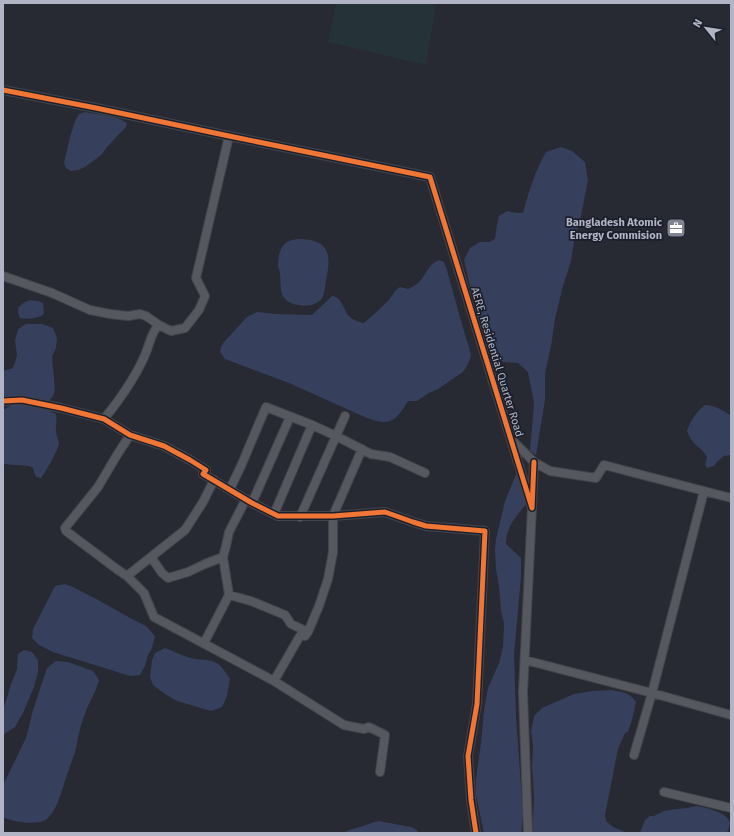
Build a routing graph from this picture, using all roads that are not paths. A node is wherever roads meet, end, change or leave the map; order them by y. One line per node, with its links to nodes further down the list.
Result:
1 (3, 90): 2 (street)
2 (229, 136): 4 (street); 12 (street, AERE, Residential Quarter Road)
3 (3, 276): 4 (street)
4 (159, 325): 8 (street)
5 (3, 401): 8 (street)
6 (345, 416): 11 (street)
7 (290, 417): 9 (street); 17 (street); 20 (street)
8 (104, 419): 10 (street)
9 (312, 425): 11 (street); 22 (street)
10 (130, 435): 16 (street); 27 (street)
11 (336, 436): 13 (street); 24 (street)
12 (511, 440): 14 (street, AERE, Residential Quarter Road); 21 (street, AERE, Residential Quarter Road)
13 (362, 449): 15 (street); 23 (street)
14 (534, 462): 18 (street, AERE, Residential Quarter Road); 21 (street)
15 (425, 472)
16 (214, 480): 17 (street); 25 (street)
17 (230, 489): 20 (street)
18 (704, 491): 19 (street, AERE, Residential Quarter Road); 33 (street)
19 (731, 498)
20 (249, 501): 22 (street); 26 (street)
21 (532, 508): 31 (street)
22 (274, 514): 24 (street)
23 (333, 516): 24 (street); 29 (street); 39 (street)
24 (300, 517)
25 (151, 557): 26 (street); 27 (street)
26 (223, 558): 28 (street)
27 (127, 576): 30 (street)
28 (229, 595): 29 (street); 30 (street)
29 (308, 632): 32 (street)
30 (204, 643): 32 (street)
31 (525, 660): 33 (street); 40 (street)
32 (274, 681): 36 (street)
33 (652, 693): 34 (street); 35 (street)
34 (731, 715)
35 (634, 755)
36 (380, 772)
37 (664, 792): 38 (street)
38 (731, 808)
39 (476, 833)
40 (528, 833)

